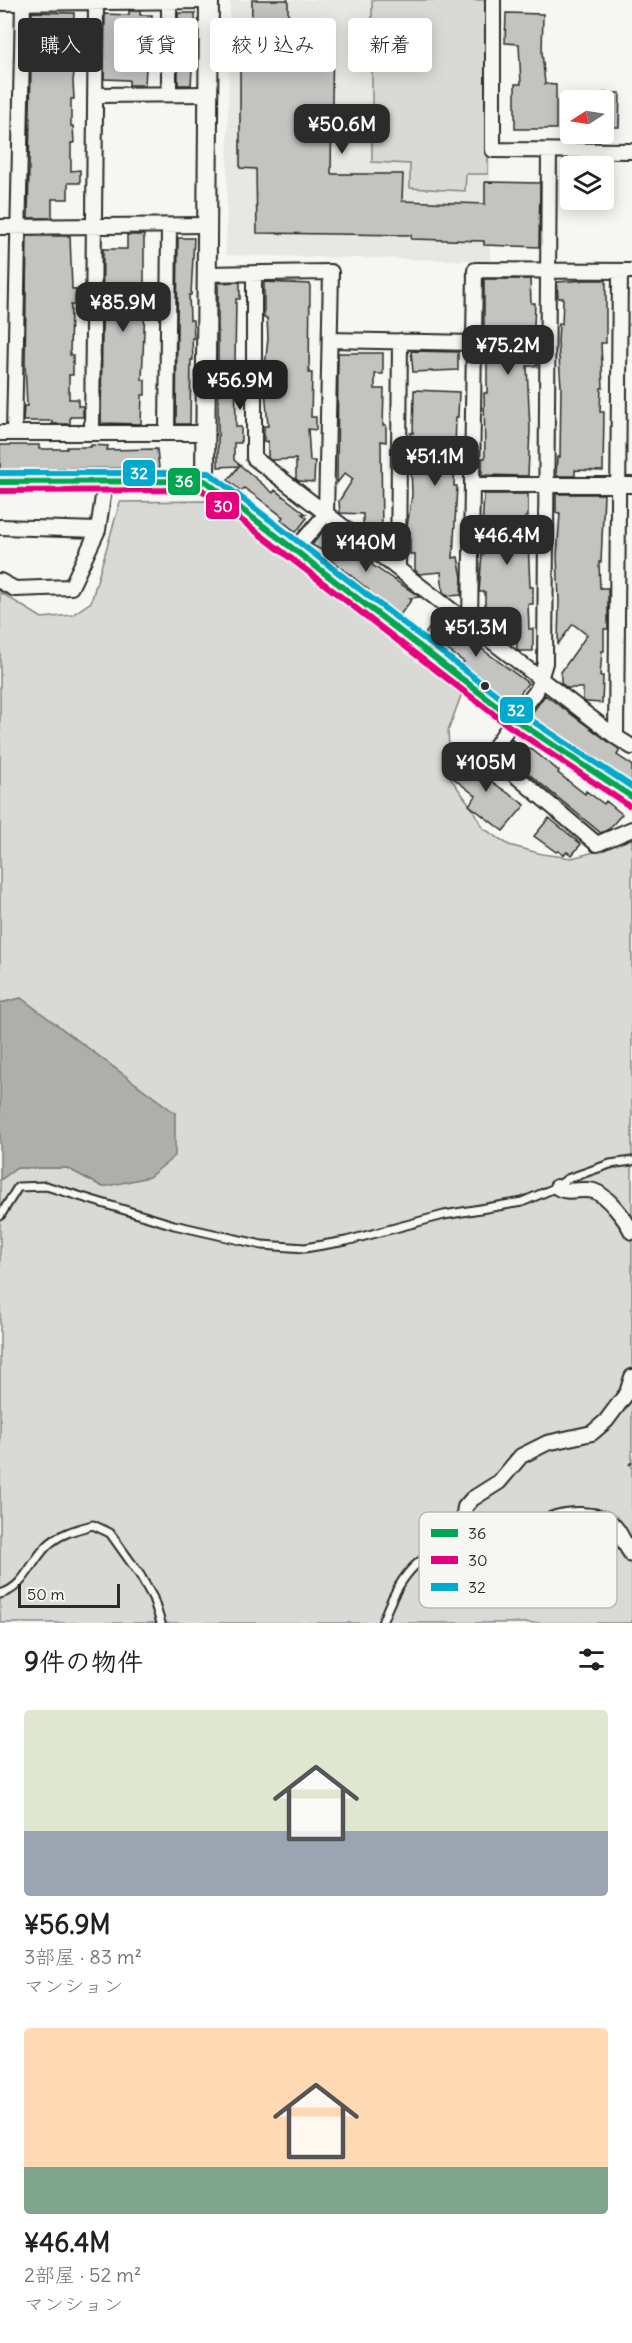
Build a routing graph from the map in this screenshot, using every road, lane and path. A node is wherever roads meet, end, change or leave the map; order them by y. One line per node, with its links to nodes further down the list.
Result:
1 (493, 0): 10 (street)
2 (209, 1): 4 (street); 8 (street)
3 (96, 2): 4 (street); 6 (street); 9 (street)
4 (169, 2): 7 (street)
5 (0, 3): 6 (street)
6 (23, 3): 16 (street)
7 (169, 94): 8 (street); 9 (street)
8 (208, 94): 12 (street)
9 (96, 95): 13 (street)
10 (549, 151): 11 (street); 17 (street)
11 (632, 151)
12 (207, 225): 14 (street); 20 (street)
13 (94, 226): 14 (street); 16 (street); 25 (street)
14 (168, 226): 26 (street)
15 (0, 227): 16 (street)
16 (19, 227): 24 (street)
17 (548, 270): 18 (street); 23 (street); 31 (street)
18 (626, 271): 32 (street)
19 (254, 273): 20 (street); 21 (street); 34 (street)
20 (207, 274): 27 (street)
21 (330, 340): 22 (street); 34 (street)
22 (400, 341): 23 (street); 38 (street)
23 (474, 343): 33 (street)
24 (7, 433): 25 (street)
25 (92, 433): 26 (street)
26 (167, 433): 27 (street)
27 (206, 433): 28 (street)
28 (205, 481): 30 (street); 37 (street)
29 (0, 482): 30 (street)
30 (105, 483): 36 (street)
31 (546, 485): 32 (street); 33 (street); 41 (street)
32 (625, 485): 43 (street)
33 (472, 486): 40 (street)
34 (326, 514): 37 (street); 38 (street)
35 (0, 526): 36 (street)
36 (98, 530): 39 (street)
37 (294, 551): 42 (street)
38 (398, 569): 40 (street)
39 (0, 581)
40 (470, 625): 41 (street)
41 (541, 679): 42 (street); 43 (street)
42 (514, 719): 45 (street); 46 (street)
43 (616, 737): 44 (street)
44 (632, 747)
45 (632, 797)
46 (632, 829)
47 (632, 1161): 48 (lane)
48 (557, 1187): 49 (lane); 50 (street)
49 (0, 1216)
50 (632, 1232)
51 (632, 1377): 52 (street)
52 (464, 1512)
53 (617, 1528): 54 (street)
54 (632, 1555)
55 (419, 1563): 58 (lane)
56 (0, 1594): 57 (lane)
57 (161, 1623)
58 (382, 1623)

